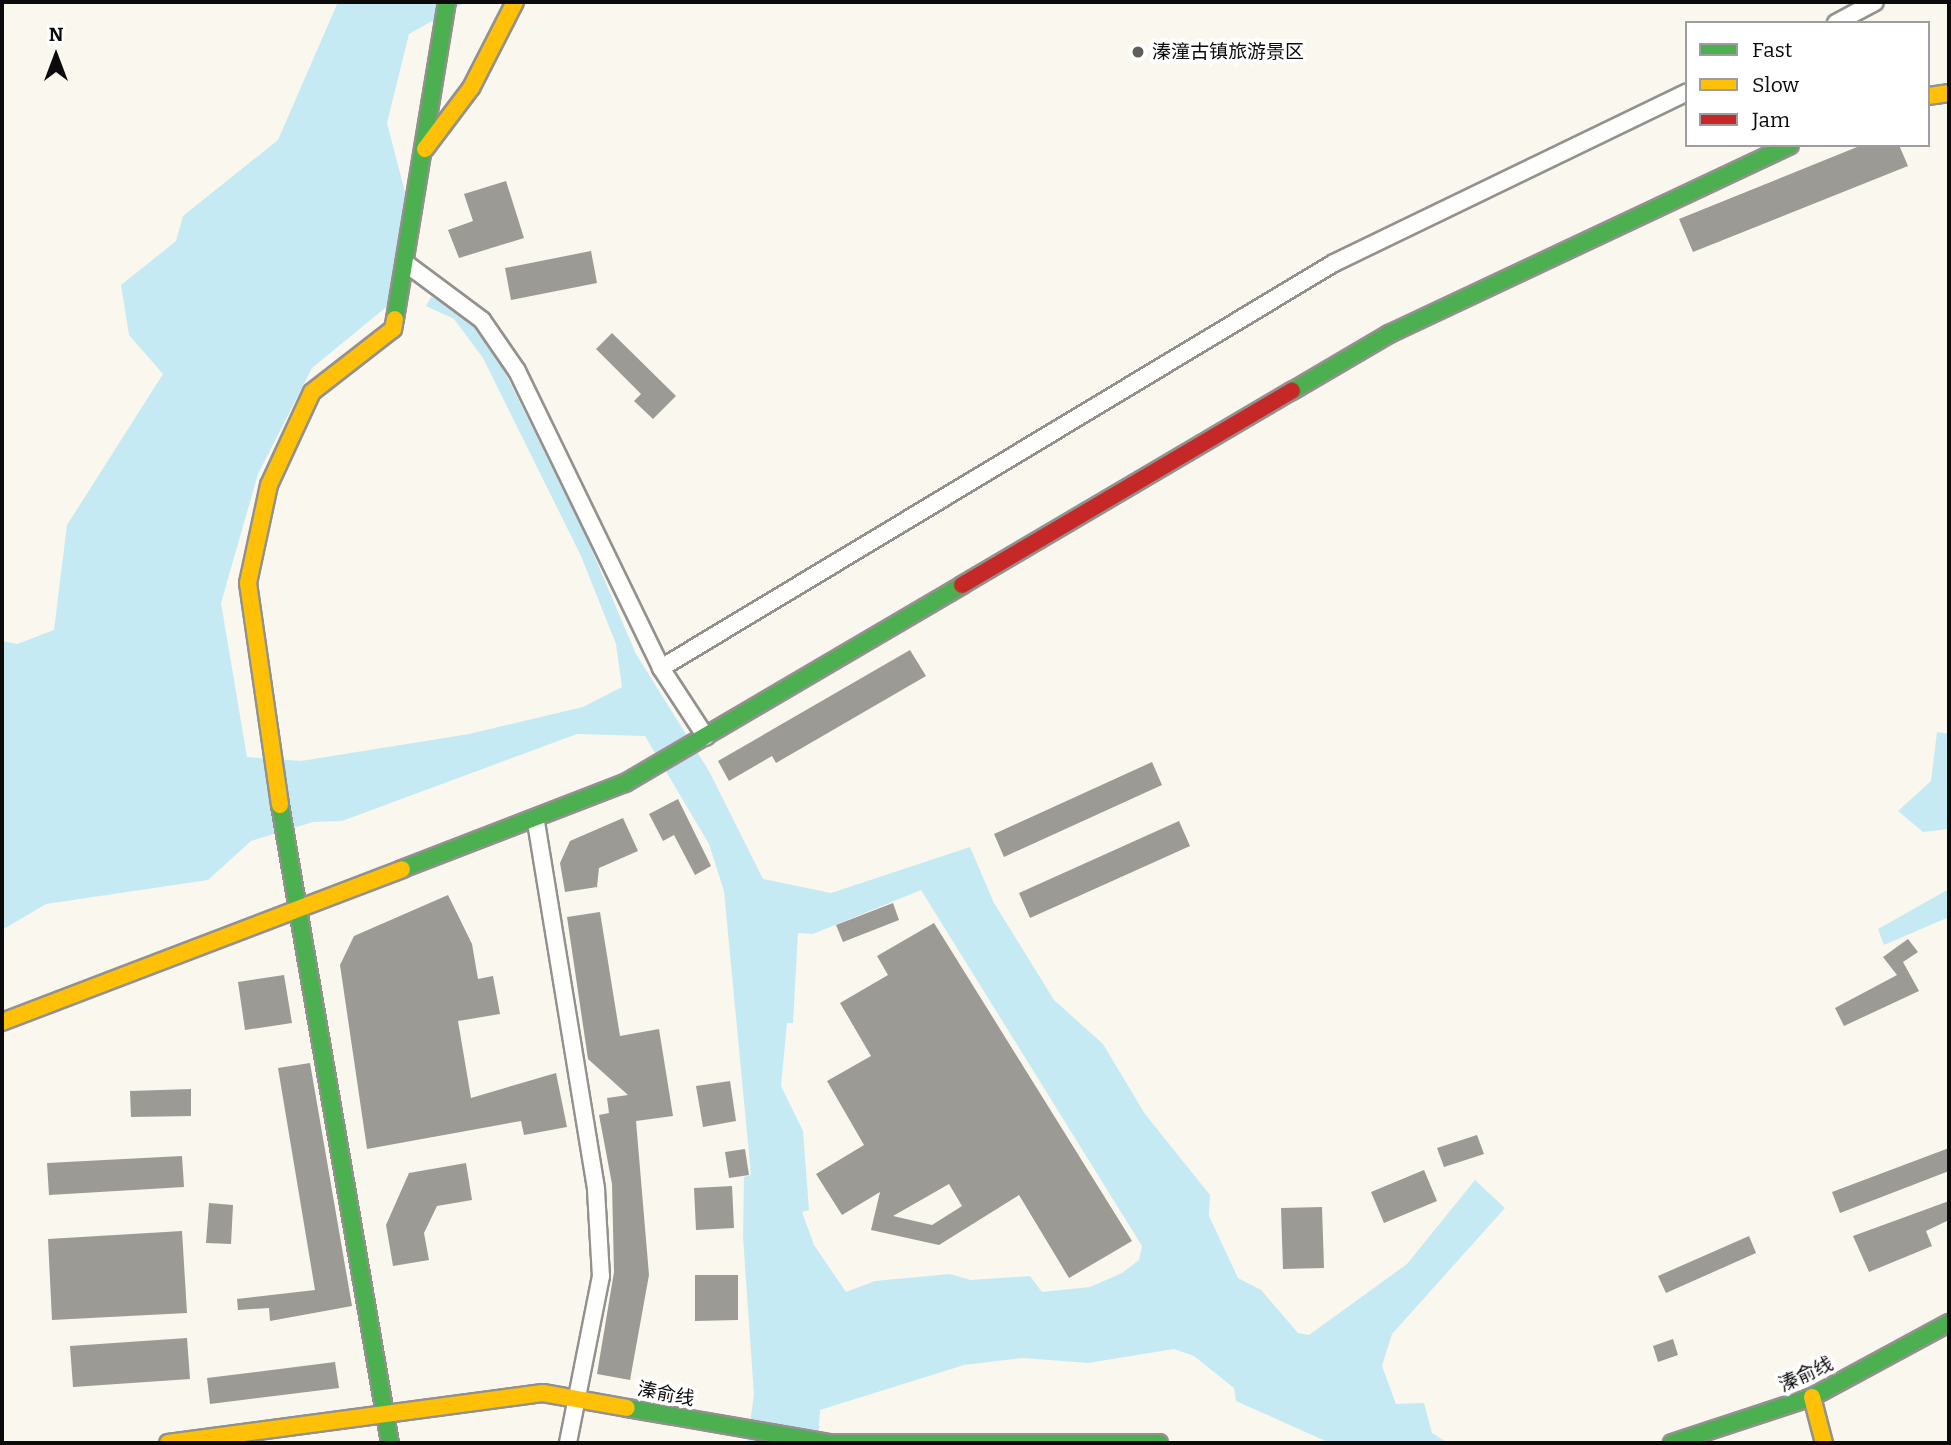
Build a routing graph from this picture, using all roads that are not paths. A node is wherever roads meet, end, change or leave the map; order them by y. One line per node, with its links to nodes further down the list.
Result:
1 (447, 2): 9 (street)
2 (515, 2): 9 (street)
3 (1875, 2): 4 (street)
4 (1855, 19)
5 (1685, 93): 11 (street)
6 (1949, 93): 7 (street)
7 (1930, 96)
8 (1786, 147): 12 (street)
9 (423, 152): 10 (street)
10 (408, 265): 11 (street); 14 (street)
11 (661, 668): 12 (street)
12 (706, 737): 13 (street)
13 (536, 822): 14 (street); 17 (street)
14 (300, 909): 15 (street); 19 (street)
15 (2, 1022)
16 (1949, 1323): 18 (street, 溱俞线)
17 (578, 1397): 19 (street, 溱俞线); 23 (street); 24 (street, 溱俞线)
18 (1812, 1397): 26 (street, 溱俞线); 27 (street)
19 (387, 1413): 21 (street, 溱俞线); 22 (street)
20 (1026, 1442): 24 (street, 溱俞线); 25 (street, 溱俞线)
21 (168, 1443)
22 (390, 1443)
23 (568, 1443)
24 (830, 1443)
25 (1159, 1443)
26 (1672, 1443)
27 (1824, 1443)

